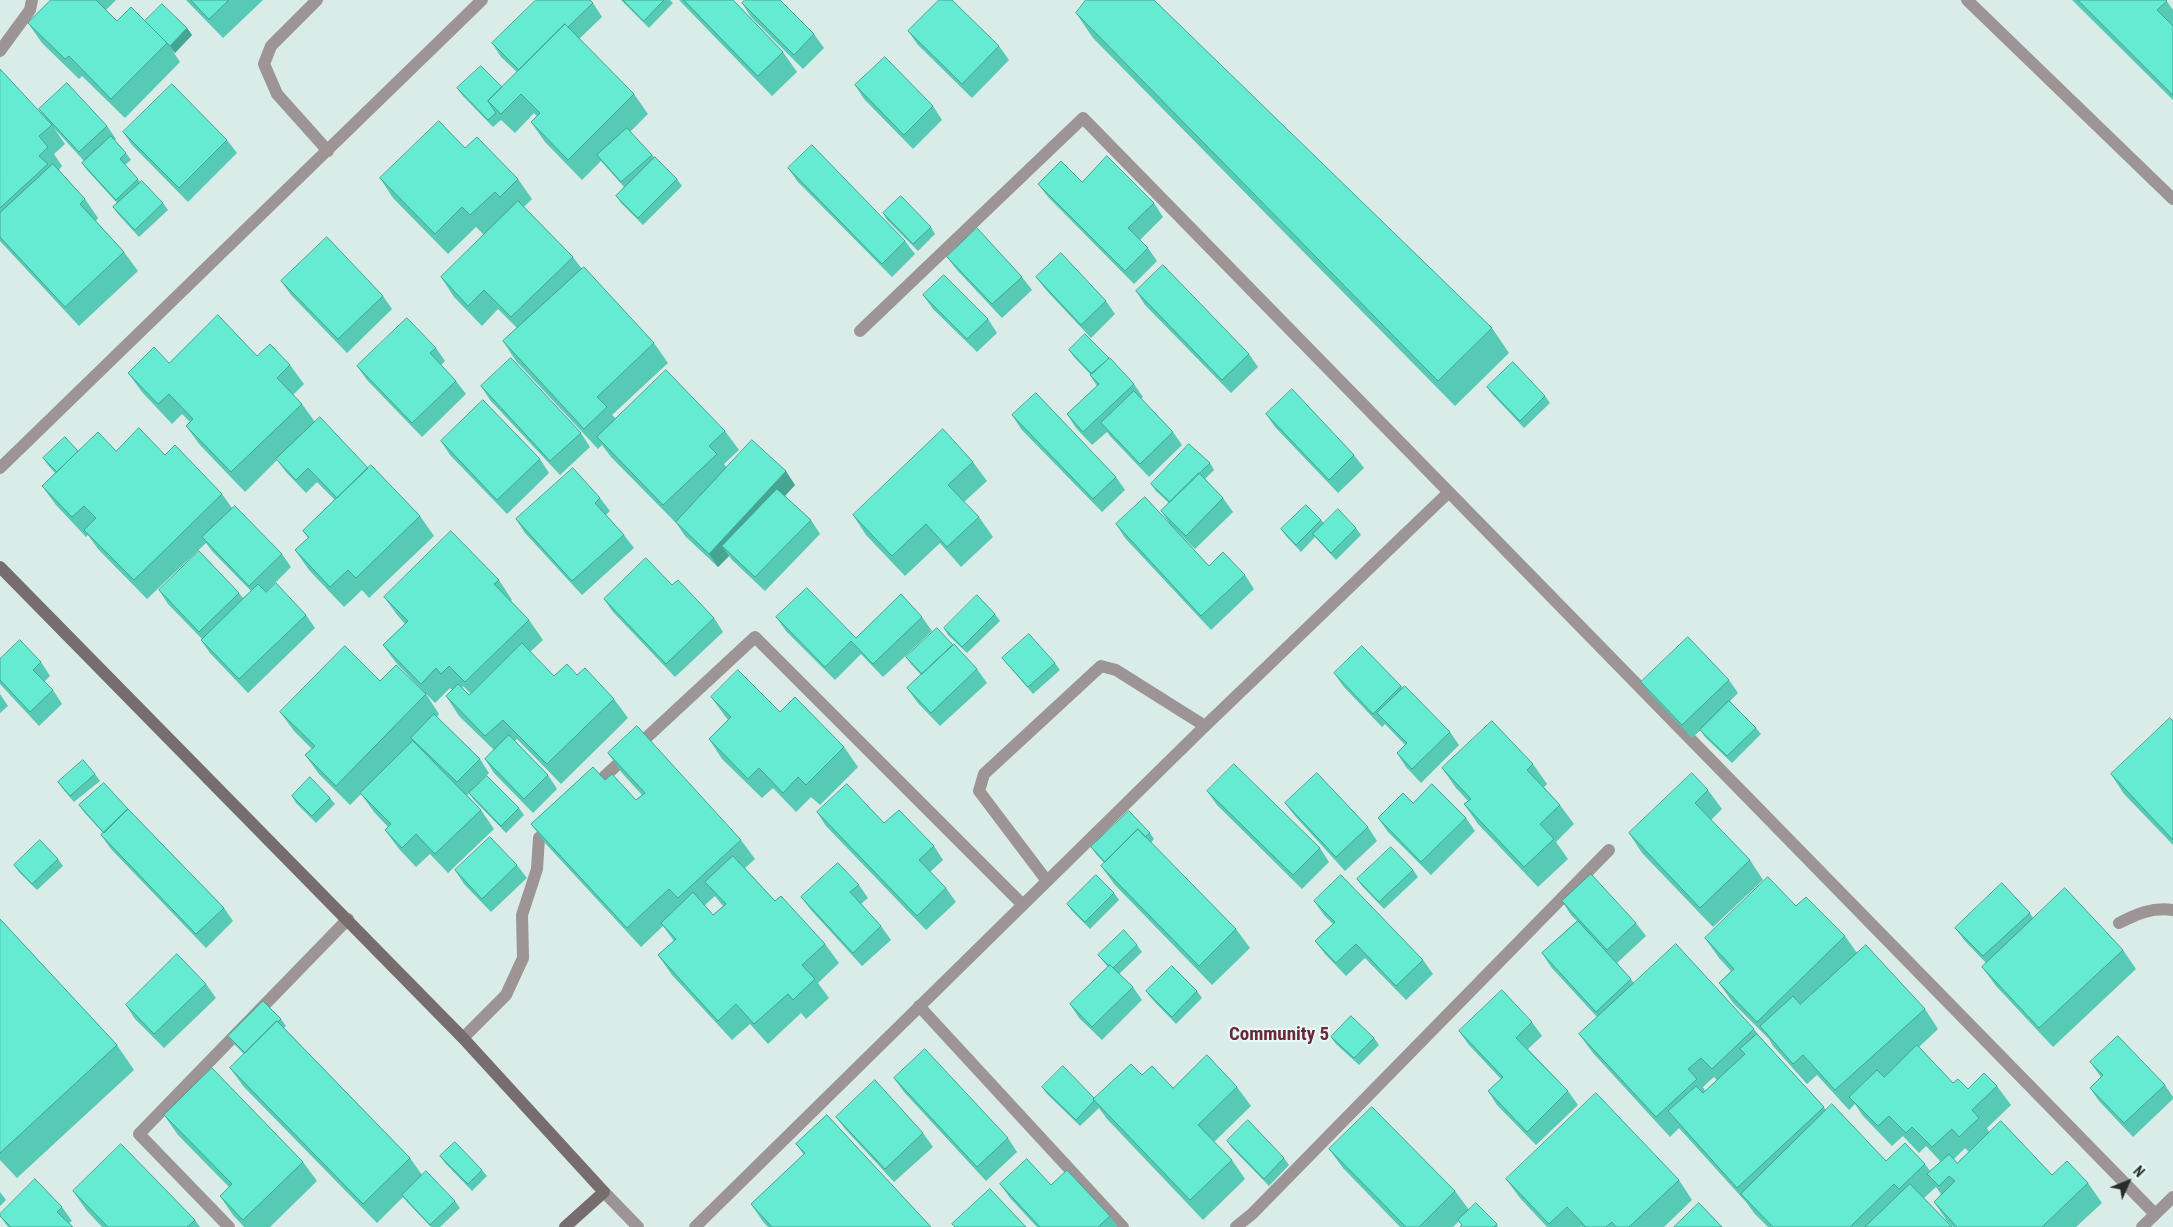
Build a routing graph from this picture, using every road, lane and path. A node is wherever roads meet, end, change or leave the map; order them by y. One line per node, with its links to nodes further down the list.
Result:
1 (32, 0): 5 (street)
2 (317, 0): 6 (street)
3 (482, 0): 6 (street)
4 (1967, 0): 7 (street)
5 (0, 51)
6 (328, 151): 9 (street)
7 (2173, 199)
8 (860, 331): 10 (street)
9 (0, 468)
10 (1448, 493): 12 (street); 25 (street)
11 (0, 566): 19 (street)
12 (1205, 726): 16 (street); 16 (street)
13 (582, 798): 17 (street)
14 (560, 818): 22 (street)
15 (1609, 850): 31 (street)
16 (1047, 881): 17 (street)
17 (1023, 905): 21 (street)
18 (2173, 910): 20 (street)
19 (348, 919): 22 (street); 26 (street)
20 (2119, 923)
21 (920, 1006): 29 (street); 30 (street)
22 (463, 1038): 23 (street)
23 (604, 1192): 27 (street); 28 (street)
24 (2173, 1197): 25 (street)
25 (2155, 1214): 32 (street)
26 (229, 1227)
27 (565, 1227)
28 (638, 1227)
29 (695, 1227)
30 (1123, 1227)
31 (1236, 1227)
32 (2142, 1227)

